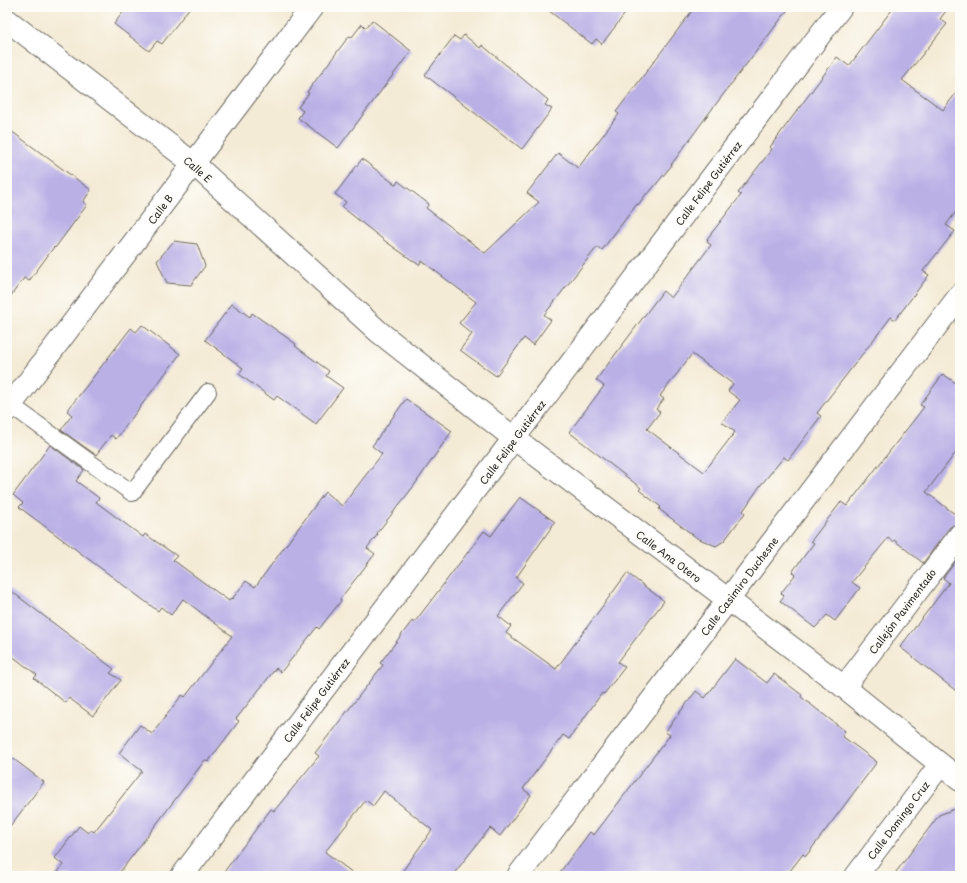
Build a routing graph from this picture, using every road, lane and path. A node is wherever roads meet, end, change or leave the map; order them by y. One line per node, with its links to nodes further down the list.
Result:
1 (312, 7): 4 (street, Calle B)
2 (842, 7): 9 (street, Calle Felipe Gutiérrez)
3 (7, 20): 4 (street, Calle E)
4 (194, 164): 6 (street, Calle E); 8 (street, Calle B)
5 (960, 295): 11 (street, Calle Casimiro Duchesne)
6 (379, 332): 9 (street, Calle Ana Otero)
7 (208, 392): 8 (lane)
8 (9, 408)
9 (515, 439): 11 (street, Calle Ana Otero); 15 (street, Calle Felipe Gutiérrez)
10 (960, 535): 12 (street, Callejón Pavimentado)
11 (728, 600): 12 (street, Calle Ana Otero); 16 (street, Calle Casimiro Duchesne)
12 (844, 688): 13 (street, Calle Ana Otero)
13 (940, 765): 14 (street, Calle Ana Otero); 17 (street, Calle Domingo Cruz)
14 (960, 780)
15 (182, 876)
16 (518, 876)
17 (856, 876)

